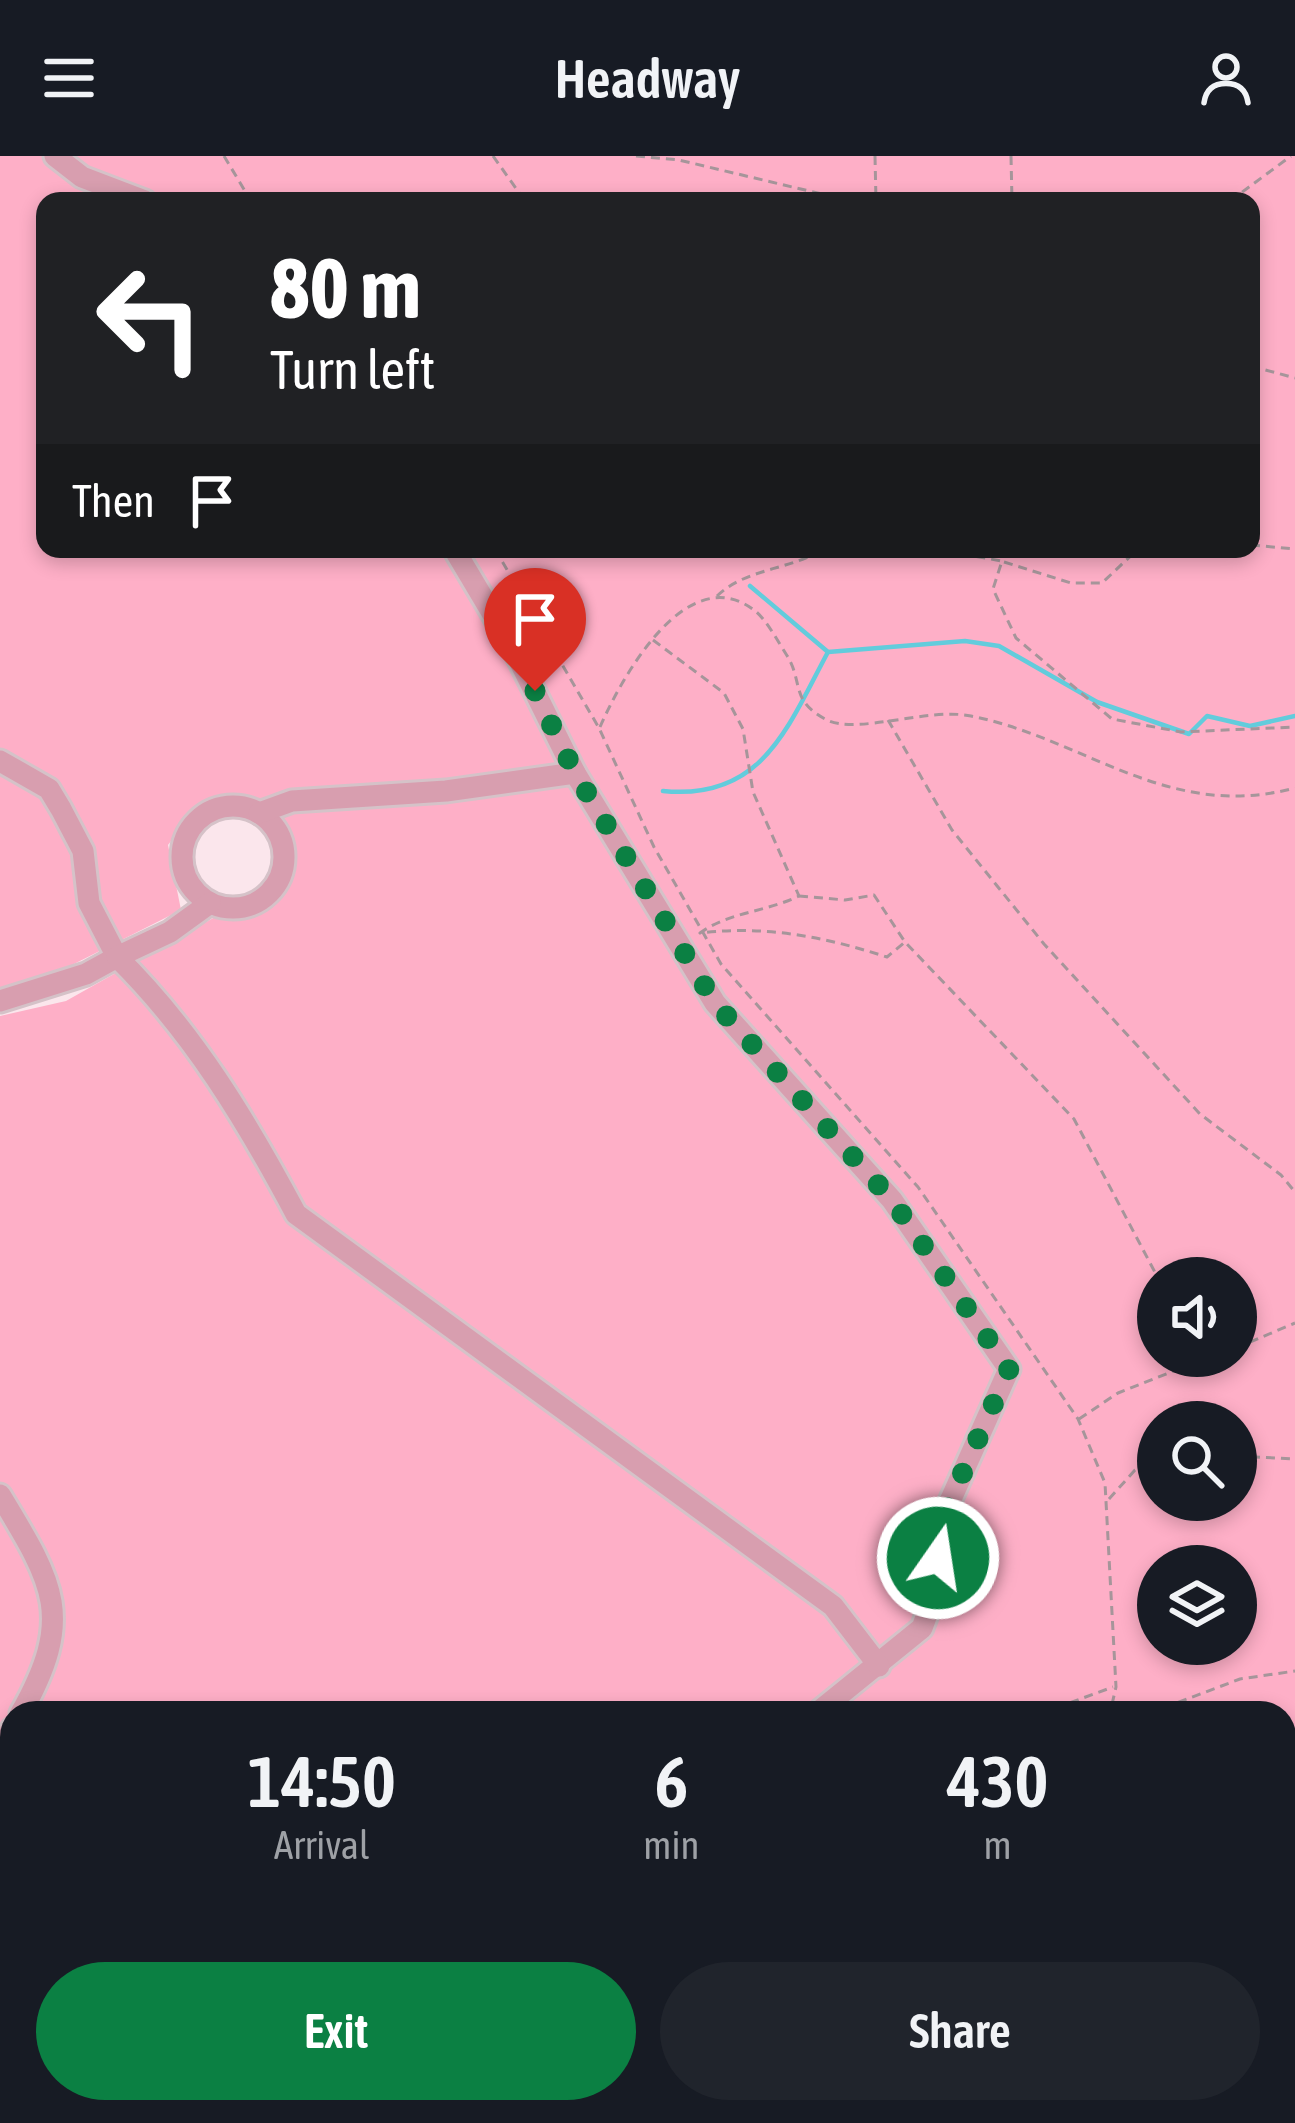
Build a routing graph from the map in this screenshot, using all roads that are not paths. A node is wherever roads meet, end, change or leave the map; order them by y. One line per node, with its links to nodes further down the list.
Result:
1 (55, 156): 2 (street)
2 (121, 192)
3 (459, 558): 5 (street)
4 (0, 761): 8 (street)
5 (575, 773): 6 (street); 11 (street)
6 (259, 813): 7 (street); 7 (street)
7 (210, 902): 8 (street)
8 (117, 957): 9 (street); 11 (street)
9 (0, 1001)
10 (0, 1495): 12 (street)
11 (879, 1666): 13 (street)
12 (26, 1701)
13 (834, 1701)

